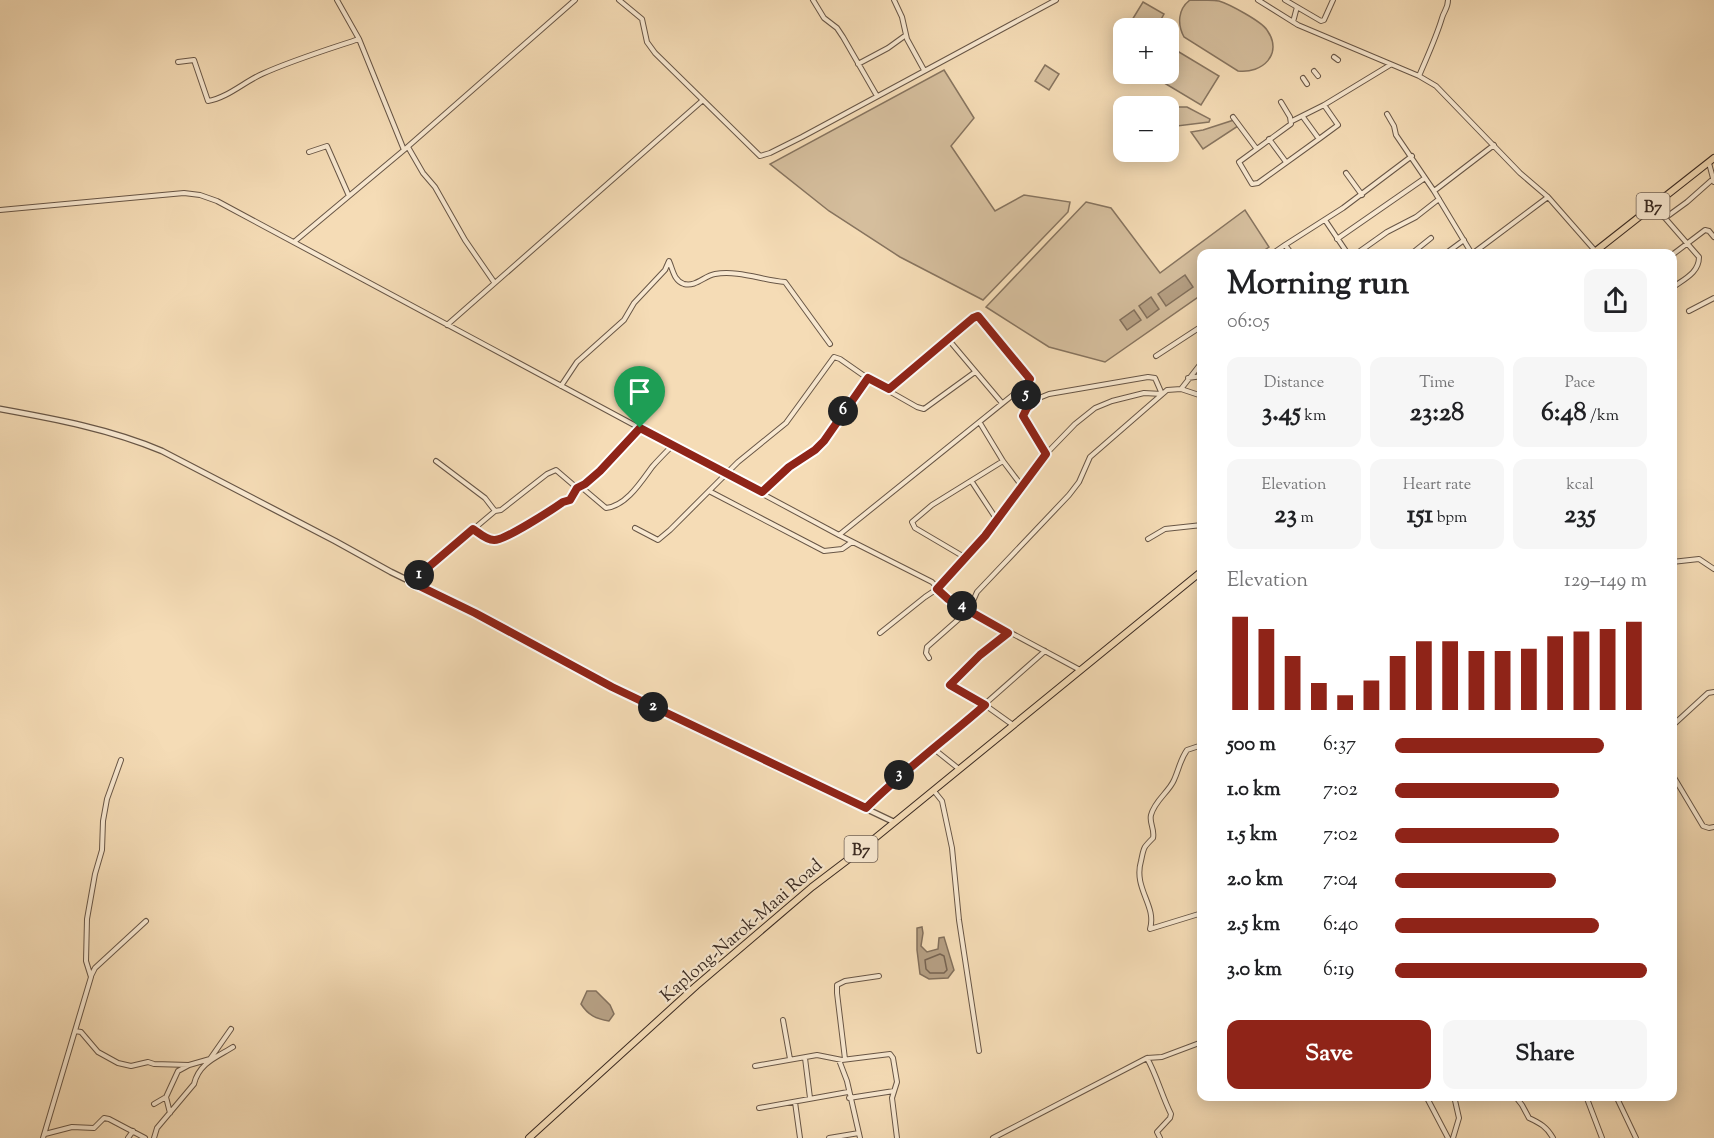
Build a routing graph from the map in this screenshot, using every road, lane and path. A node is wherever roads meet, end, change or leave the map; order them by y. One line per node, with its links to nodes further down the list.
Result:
1 (337, 0): 14 (street)
2 (575, 0): 35 (street)
3 (619, 0): 25 (street)
4 (813, 0): 16 (street)
5 (894, 0): 13 (street)
6 (1056, 0): 18 (street)
7 (1258, 0): 12 (street)
8 (1285, 0): 11 (street)
9 (1333, 0): 11 (street)
10 (1448, 0): 21 (street)
11 (1297, 7): 12 (street)
12 (1293, 22): 17 (street)
13 (906, 35): 16 (street); 18 (street)
14 (358, 39): 15 (street); 35 (street)
15 (178, 62)
16 (858, 64): 24 (street)
17 (1390, 65): 21 (street); 27 (street)
18 (924, 70): 24 (street)
19 (1314, 71): 20 (street)
20 (1318, 76)
21 (1419, 76): 34 (street)
22 (1303, 78): 23 (street)
23 (1307, 84)
24 (877, 96): 25 (street)
25 (703, 100): 72 (street)
26 (1281, 102): 31 (street)
27 (1324, 105): 30 (street); 33 (street)
28 (1387, 114): 38 (street)
29 (1233, 117): 36 (street)
30 (1303, 117): 31 (street); 33 (street)
31 (1292, 121): 32 (street)
32 (1269, 139): 36 (street); 40 (street)
33 (1319, 139): 40 (street)
34 (1494, 146): 45 (street); 48 (street)
35 (406, 148): 47 (street); 72 (street)
36 (1256, 148): 40 (street)
37 (309, 152): 47 (street)
38 (1412, 156): 43 (street); 46 (street)
39 (1711, 160): 41 (street); 50 (highway, B7)
40 (1286, 162)
41 (1713, 172): 44 (street)
42 (1346, 173): 46 (street)
43 (1425, 178): 45 (street); 56 (street)
44 (1714, 181): 52 (street)
45 (1434, 190): 49 (street)
46 (1362, 195): 53 (street)
47 (349, 196): 58 (street)
48 (1548, 197): 68 (street); 69 (street)
49 (1439, 199): 57 (street); 64 (street)
50 (1651, 208): 52 (street); 70 (highway, B7)
51 (0, 210): 58 (street)
52 (1665, 218): 59 (street)
53 (1325, 220): 56 (street); 60 (street)
54 (1714, 237): 59 (street)
55 (1431, 238): 65 (street)
56 (1337, 239): 63 (street)
57 (1464, 240): 66 (street); 67 (street)
58 (294, 242): 76 (street)
59 (1688, 243): 71 (street); 73 (street)
60 (1285, 244): 61 (street); 62 (street)
61 (1278, 249)
62 (1288, 249)
63 (1344, 249)
64 (1363, 249)
65 (1417, 249)
66 (1452, 249)
67 (1469, 249)
68 (1479, 249)
69 (1592, 249)
70 (1600, 249)
71 (1677, 251)
72 (494, 283): 76 (street)
73 (1677, 285)
74 (1714, 298): 75 (street)
75 (1689, 311)
76 (447, 325): 86 (street)
77 (1197, 329): 80 (street)
78 (948, 339): 82 (street); 87 (street); 89 (street)
79 (830, 344): 86 (street)
80 (1156, 356)
81 (1197, 368): 85 (street)
82 (975, 372): 87 (street); 93 (street)
83 (1197, 377): 85 (street)
84 (868, 378): 87 (street); 101 (street); 106 (street)
85 (1188, 378): 88 (street)
86 (561, 386): 96 (street)
87 (889, 389)
88 (1181, 389): 90 (street); 91 (street)
89 (1023, 391): 92 (street); 93 (street)
90 (1162, 394): 92 (street); 98 (street); 121 (street)
91 (1197, 394)
92 (1036, 400): 98 (street)
93 (1002, 403): 95 (street)
94 (0, 409): 119 (street)
95 (980, 423): 100 (street); 112 (street)
96 (640, 428): 97 (street); 104 (street)
97 (672, 446): 101 (street); 104 (street)
98 (1046, 454): 103 (street)
99 (436, 461): 107 (street)
100 (1003, 461): 102 (street); 103 (street)
101 (725, 474): 105 (street); 106 (street)
102 (972, 482): 108 (street); 115 (street)
103 (1021, 485): 108 (street)
104 (578, 487): 107 (street); 111 (street)
105 (709, 491): 110 (street); 114 (street)
106 (762, 492): 112 (street)
107 (495, 511): 111 (street)
108 (997, 520): 115 (street)
109 (1197, 526): 113 (street)
110 (635, 528)
111 (473, 529): 119 (street)
112 (839, 535): 114 (street)
113 (1148, 539)
114 (853, 542): 120 (street)
115 (966, 558): 120 (street)
116 (1677, 561): 117 (street)
117 (1714, 569)
118 (1197, 576): 126 (highway, Kaplong-Narok-Maai Road / B7)
119 (411, 582): 137 (street)
120 (937, 589): 121 (street); 122 (street)
121 (969, 610): 123 (street); 125 (street)
122 (880, 633)
123 (1008, 633): 124 (street); 128 (street)
124 (1045, 651): 126 (street); 128 (street)
125 (929, 658)
126 (1080, 670): 130 (highway, Kaplong-Narok-Maai Road / B7)
127 (1714, 692): 129 (street)
128 (985, 705): 130 (street); 132 (street)
129 (1677, 721)
130 (1013, 725): 134 (highway, Kaplong-Narok-Maai Road / B7)
131 (1197, 747): 140 (street)
132 (934, 750): 134 (street); 137 (street)
133 (121, 760): 143 (street)
134 (959, 769): 136 (highway, Kaplong-Narok-Maai Road / B7)
135 (1677, 782): 139 (street)
136 (933, 790): 138 (highway, Kaplong-Narok-Maai Road / B7); 149 (street)
137 (866, 808): 138 (street)
138 (894, 822): 178 (highway, Kaplong-Narok-Maai Road / B7)
139 (1714, 827)
140 (1197, 915)
141 (146, 921): 143 (street)
142 (879, 976): 154 (street)
143 (91, 977): 146 (street)
144 (783, 1020): 153 (street)
145 (231, 1029): 152 (street)
146 (75, 1031): 156 (street); 173 (street)
147 (1197, 1044): 151 (street)
148 (233, 1047): 152 (street)
149 (979, 1051)
150 (805, 1058): 153 (street); 155 (street); 161 (street)
151 (1147, 1058): 182 (street); 183 (street)
152 (210, 1059): 156 (street); 171 (street)
153 (790, 1059): 157 (street)
154 (845, 1059): 155 (street); 158 (street)
155 (839, 1060): 159 (street)
156 (189, 1065): 160 (street)
157 (755, 1066)
158 (894, 1091): 162 (street); 181 (street)
159 (848, 1092): 161 (street); 162 (street)
160 (166, 1096): 169 (street); 171 (street)
161 (810, 1098): 168 (street)
162 (849, 1098): 174 (street)
163 (1429, 1101): 184 (street)
164 (1455, 1101): 184 (street)
165 (1519, 1101): 185 (street)
166 (1588, 1101): 186 (street)
167 (1618, 1101): 187 (street)
168 (795, 1102): 170 (street); 179 (street)
169 (154, 1104)
170 (759, 1108)
171 (170, 1114): 175 (street)
172 (133, 1131): 173 (street); 176 (street); 177 (street)
173 (44, 1136)
174 (859, 1136): 180 (street)
175 (153, 1137): 177 (street)
176 (128, 1138)
177 (146, 1138)
178 (529, 1138)
179 (800, 1138)
180 (829, 1138)
181 (897, 1138)
182 (993, 1138)
183 (1160, 1138)
184 (1450, 1138)
185 (1553, 1138)
186 (1602, 1138)
187 (1636, 1138)

